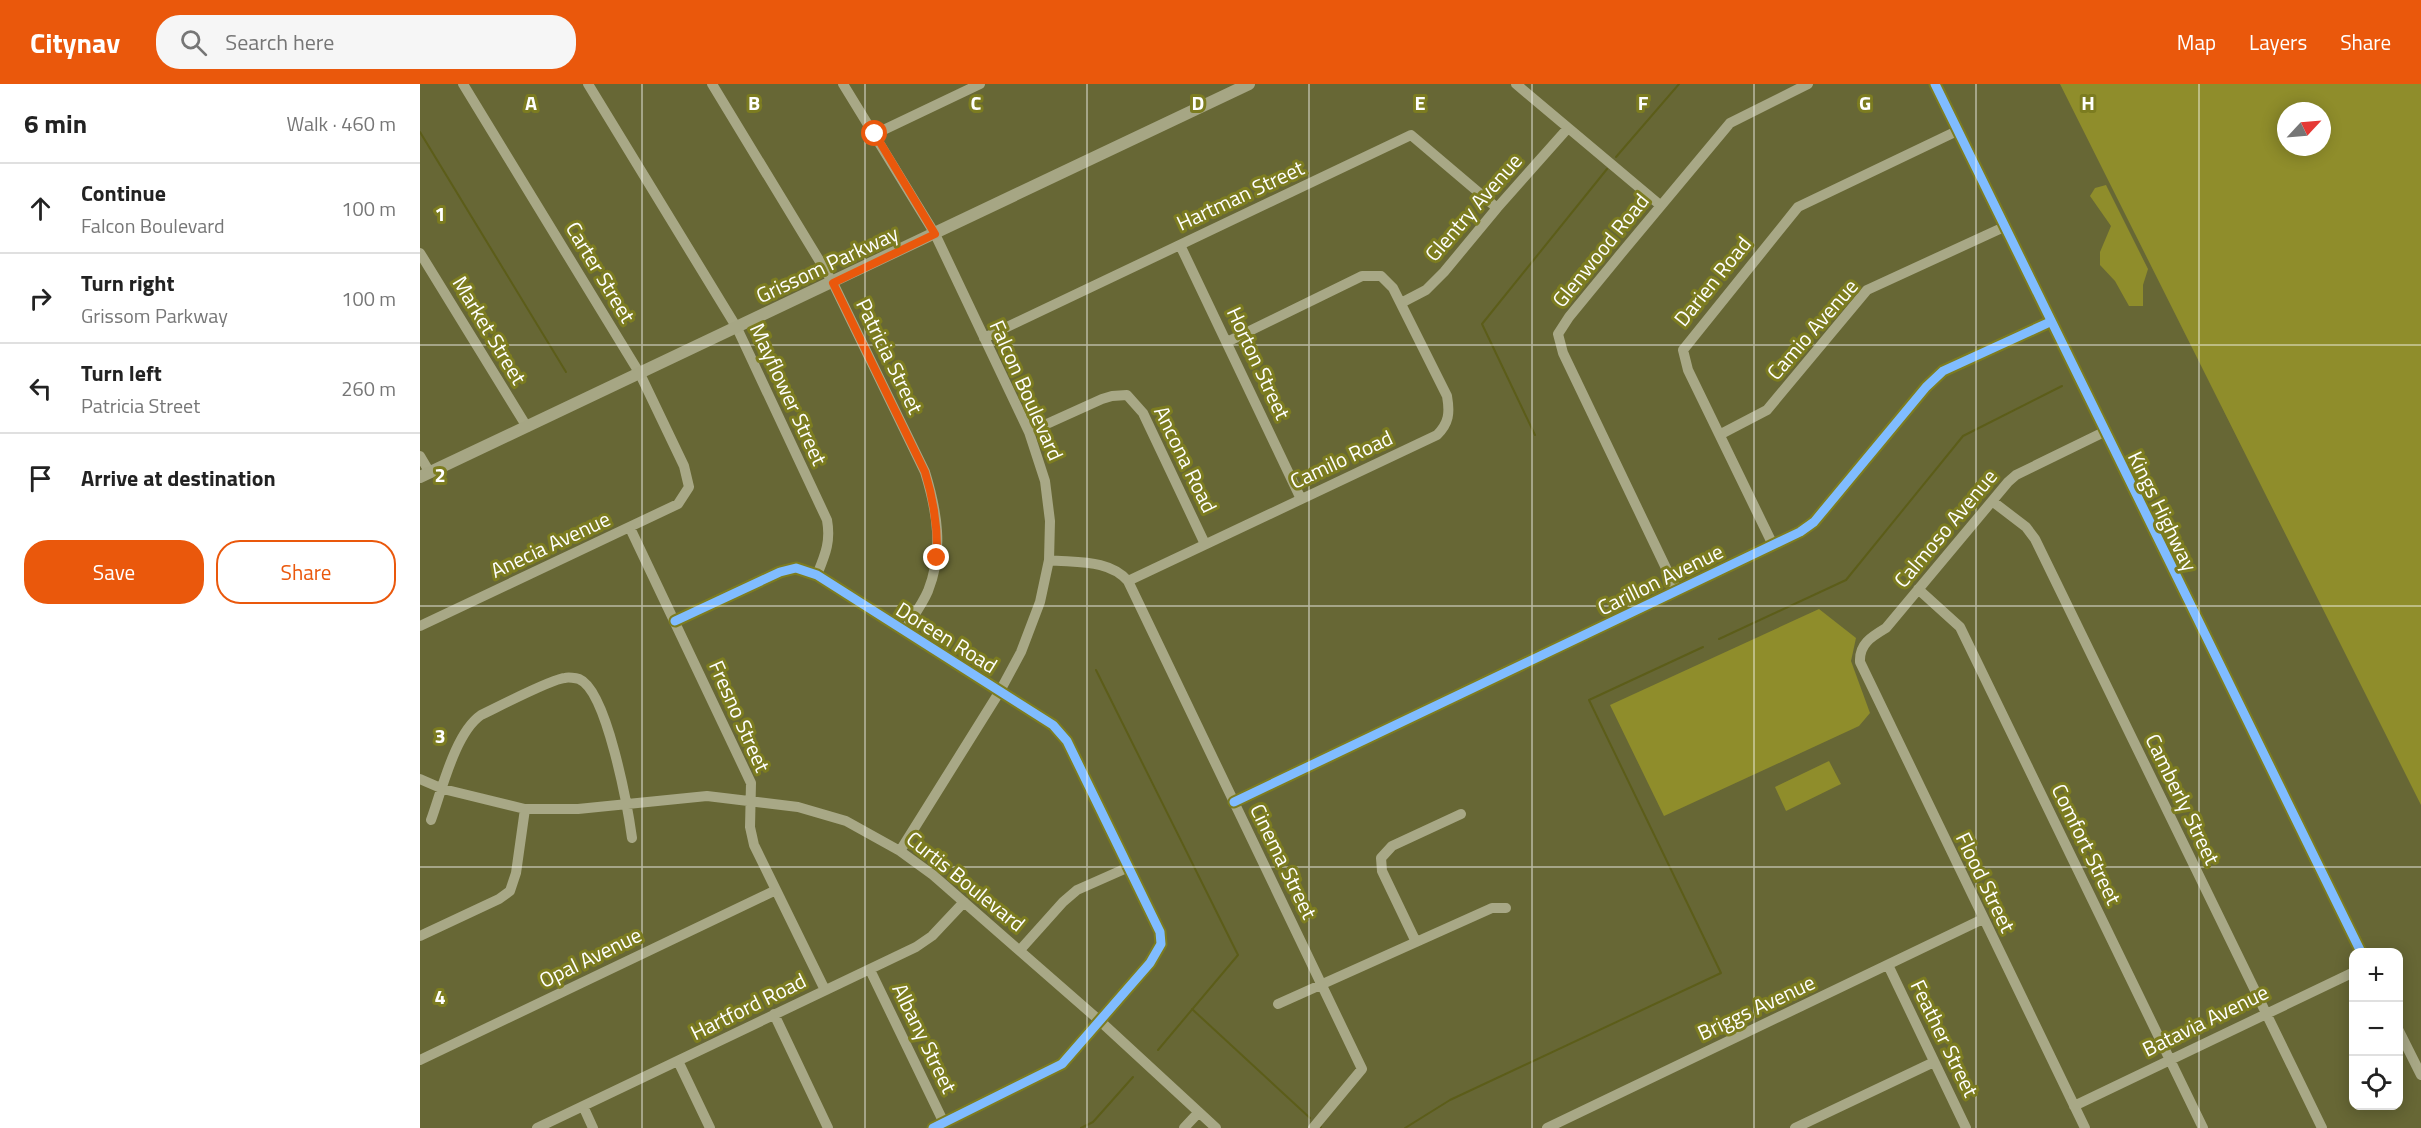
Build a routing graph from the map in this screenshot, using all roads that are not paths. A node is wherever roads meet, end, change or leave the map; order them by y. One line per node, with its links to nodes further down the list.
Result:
1 (463, 84): 25 (street, Carter Street)
2 (588, 84): 22 (street, Mayflower Street)
3 (712, 84): 19 (street, Patricia Street)
4 (843, 84): 12 (street, Falcon Boulevard)
5 (980, 84): 12 (street)
6 (1249, 84): 16 (main road, Grissom Parkway)
7 (1516, 84): 10 (street)
8 (1808, 84): 13 (street, Glenwood Road)
9 (1935, 84): 11 (street, Kings Highway)
10 (1568, 128): 13 (street); 14 (street, Glentry Avenue)
11 (1958, 131): 15 (street, Kings Highway); 29 (street, Darien Road)
12 (875, 134): 16 (street, Falcon Boulevard)
13 (1660, 205): 42 (street, Glenwood Road)
14 (1497, 208): 17 (street, Hartman Street); 20 (street, Glentry Avenue)
15 (2004, 227): 21 (street, Kings Highway); 29 (street, Camio Avenue)
16 (935, 234): 19 (main road, Grissom Parkway); 23 (street, Falcon Boulevard)
17 (1180, 245): 23 (street, Hartman Street); 24 (street, Horton Street)
18 (420, 252): 26 (street, Market Street)
19 (833, 283): 22 (main road, Grissom Parkway); 45 (street, Patricia Street)
20 (1401, 303): 24 (street, Camilo Road); 33 (street, Camilo Road)
21 (2050, 322): 28 (street, Kings Highway); 37 (street, Carillon Avenue)
22 (737, 328): 25 (main road, Grissom Parkway); 39 (street, Mayflower Street)
23 (984, 338): 27 (street, Falcon Boulevard)
24 (1227, 342): 33 (street, Horton Street)
25 (640, 374): 26 (main road, Grissom Parkway); 32 (street, Carter Street)
26 (526, 427): 31 (main road, Grissom Parkway)
27 (1029, 432): 36 (street, Ancona Road); 38 (street, Falcon Boulevard)
28 (2104, 432): 34 (street, Calmoso Avenue); 65 (street, Kings Highway)
29 (1721, 434): 37 (street, Darien Road)
30 (420, 456): 31 (street)
31 (425, 475)
32 (689, 488): 35 (street, Anecia Avenue)
33 (1301, 499): 36 (street, Camilo Road)
34 (1992, 501): 41 (street, Calmoso Avenue); 73 (street, Camberly Street)
35 (630, 528): 43 (street, Fresno Street); 44 (street, Anecia Avenue)
36 (1205, 544): 40 (street, Camilo Road)
37 (1773, 545): 42 (street, Carillon Avenue)
38 (1048, 560): 40 (street); 47 (street, Falcon Boulevard)
39 (817, 575): 43 (street, Doreen Road); 45 (street, Doreen Road)
40 (1128, 581): 51 (street, Cinema Street)
41 (1918, 589): 46 (street, Calmoso Avenue); 77 (street, Comfort Street)
42 (1677, 591): 51 (street, Carillon Avenue)
43 (675, 621): 50 (street, Fresno Street)
44 (420, 626)
45 (904, 631): 47 (street, Doreen Road)
46 (1860, 650): 62 (street, Flood Street)
47 (1000, 691): 57 (street, Falcon Boulevard); 58 (street, Doreen Road)
48 (420, 778): 49 (street, Curtis Boulevard)
49 (443, 789): 52 (street); 53 (street, Curtis Boulevard); 55 (street)
50 (752, 800): 52 (street, Curtis Boulevard); 57 (street, Curtis Boulevard); 59 (street, Fresno Street)
51 (1234, 802): 70 (street, Cinema Street)
52 (627, 806): 53 (street, Curtis Boulevard); 56 (street)
53 (525, 809): 63 (street)
54 (1461, 814): 64 (street)
55 (431, 820)
56 (632, 838)
57 (900, 851): 60 (street, Curtis Boulevard)
58 (1129, 867): 66 (street); 75 (street, Doreen Road)
59 (776, 890): 71 (street, Fresno Street); 78 (street, Opal Avenue)
60 (964, 902): 66 (street, Curtis Boulevard); 68 (street, Hartford Road)
61 (1506, 909): 64 (street)
62 (1983, 919): 67 (street, Briggs Avenue); 83 (street, Flood Street)
63 (420, 936)
64 (1416, 942): 70 (street)
65 (2359, 948)
66 (1020, 950): 75 (street, Curtis Boulevard)
67 (1888, 965): 80 (street, Feather Street); 94 (street, Briggs Avenue)
68 (870, 970): 71 (street, Hartford Road); 85 (street, Albany Street)
69 (2349, 974): 73 (street, Batavia Avenue)
70 (1323, 985): 72 (street); 93 (street, Cinema Street)
71 (825, 990): 74 (street, Hartford Road)
72 (1278, 1004)
73 (2266, 1012): 77 (street, Batavia Avenue); 99 (street, Camberly Street)
74 (774, 1014): 79 (street, Hartford Road); 89 (street)
75 (1100, 1021): 84 (street, Curtis Boulevard); 85 (street)
76 (2403, 1039): 81 (street)
77 (2169, 1058): 83 (street, Batavia Avenue); 98 (street, Comfort Street)
78 (420, 1060)
79 (678, 1061): 82 (street, Hartford Road); 88 (street)
80 (1934, 1062): 95 (street); 96 (street, Feather Street)
81 (2421, 1075)
82 (583, 1106): 86 (street, Hartford Road); 87 (street)
83 (2074, 1106): 97 (street, Flood Street)
84 (1198, 1113): 91 (street); 92 (street, Curtis Boulevard)
85 (944, 1123): 90 (street)
86 (537, 1128)
87 (593, 1128)
88 (710, 1128)
89 (828, 1128)
90 (933, 1128)
91 (1184, 1128)
92 (1216, 1128)
93 (1313, 1128)
94 (1546, 1128)
95 (1795, 1128)
96 (1966, 1128)
97 (2085, 1128)
98 (2203, 1128)
99 (2322, 1128)

